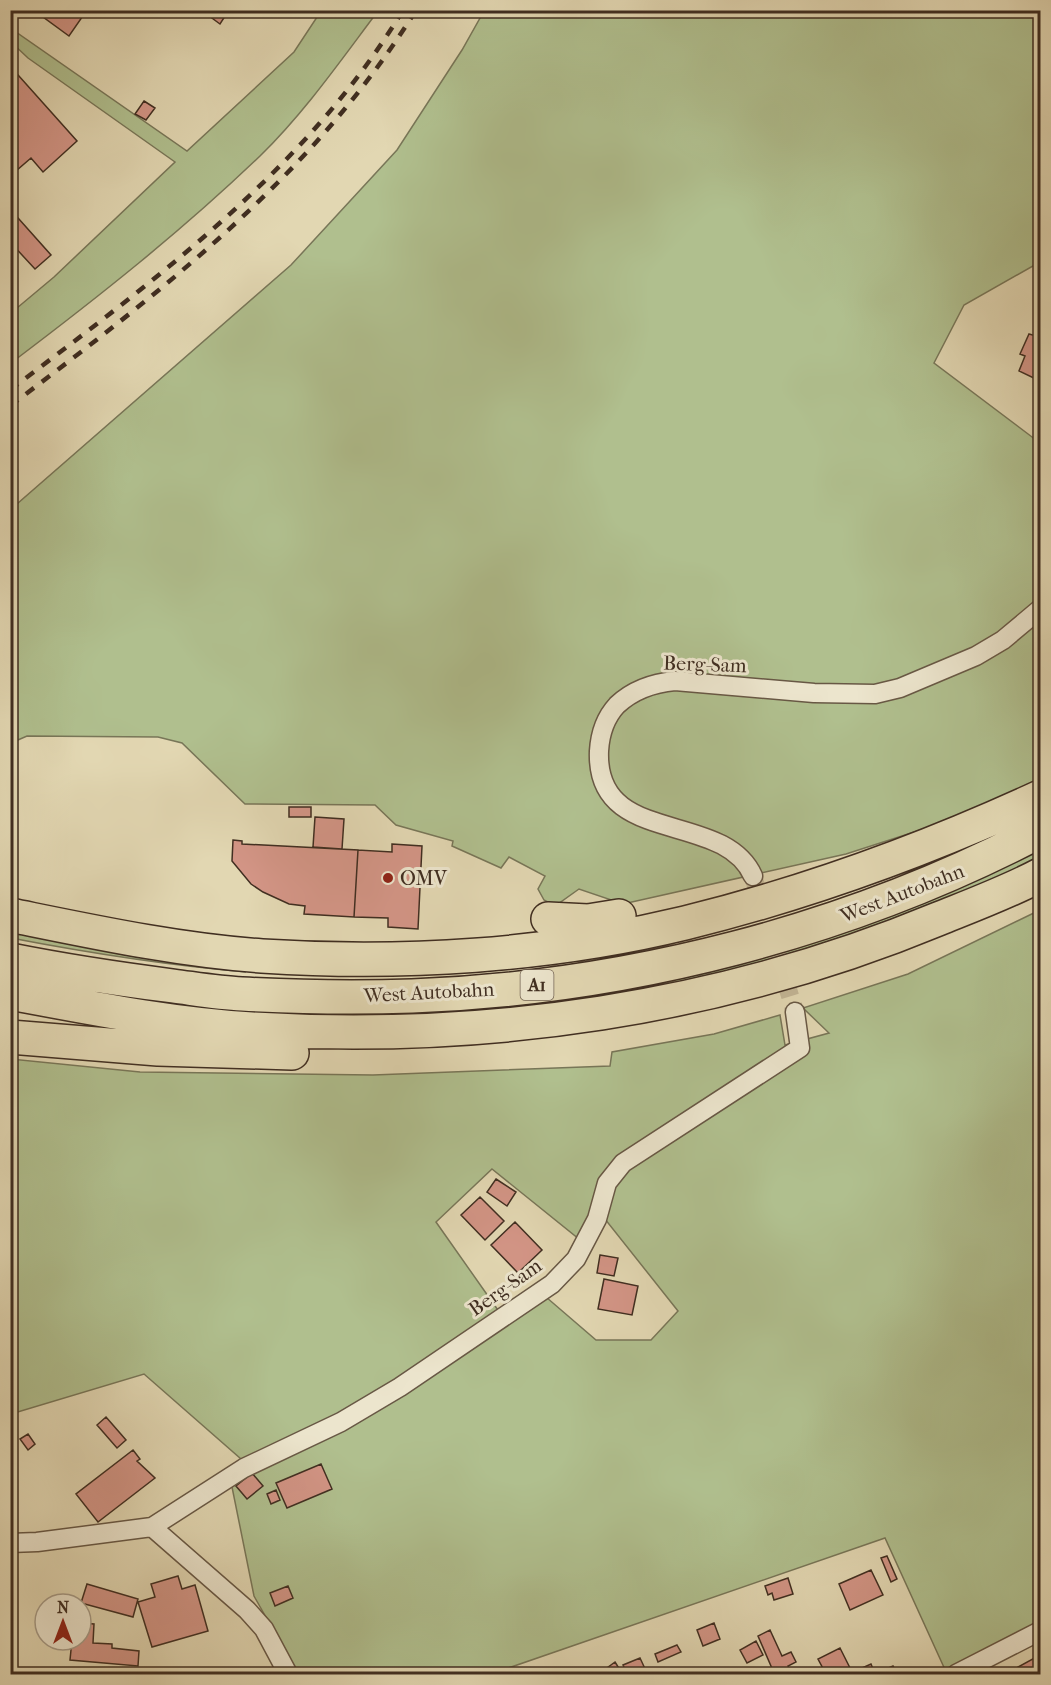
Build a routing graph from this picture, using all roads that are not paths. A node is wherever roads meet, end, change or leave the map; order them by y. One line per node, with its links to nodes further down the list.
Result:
1 (1041, 609): 5 (street, Berg-Sam)
2 (1041, 797): 6 (highway)
3 (1041, 831): 9 (highway, West Autobahn / A1)
4 (1041, 875): 12 (highway, West Autobahn / A1)
5 (753, 876)
6 (737, 908): 7 (highway); 8 (highway)
7 (10, 915)
8 (549, 919)
9 (10, 960)
10 (10, 993): 12 (highway, West Autobahn / A1)
11 (795, 1012): 14 (street, Berg-Sam)
12 (377, 1033): 13 (highway)
13 (10, 1037)
14 (152, 1527): 15 (street); 17 (street)
15 (10, 1543)
16 (1041, 1631): 18 (street)
17 (288, 1674)
18 (956, 1674)

